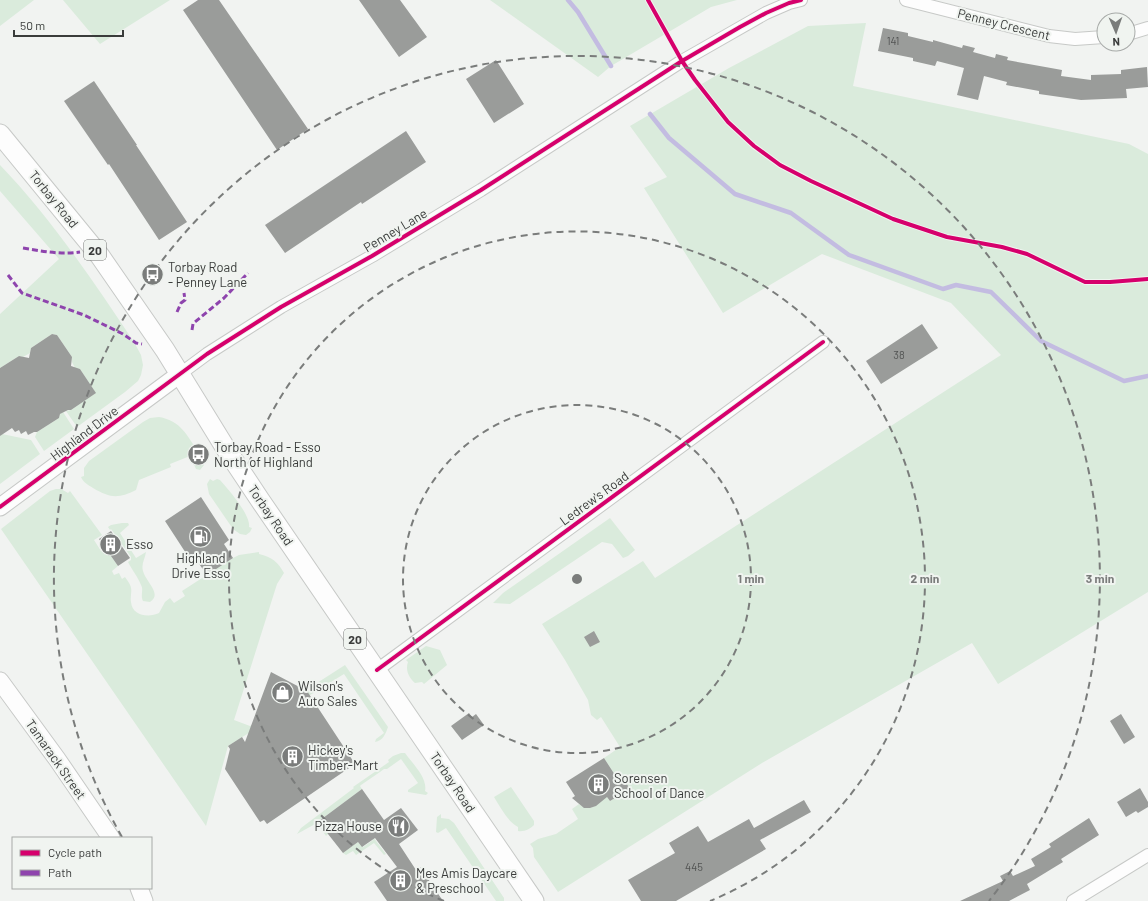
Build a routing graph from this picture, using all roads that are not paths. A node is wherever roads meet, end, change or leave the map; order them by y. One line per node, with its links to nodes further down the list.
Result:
1 (801, 0): 8 (street, Penney Lane)
2 (906, 0): 5 (street, Penney Crescent)
3 (1148, 28): 4 (street)
4 (1136, 32)
5 (1096, 38)
6 (0, 134): 8 (main road, Torbay Road / 20)
7 (823, 342): 10 (street, Ledrew's Road)
8 (180, 374): 9 (street, Highland Drive); 10 (main road, Torbay Road / 20)
9 (0, 507)
10 (377, 670): 16 (main road, Torbay Road / 20)
11 (0, 681): 12 (street, Tamarack Street)
12 (110, 837)
13 (1148, 855): 17 (street)
14 (138, 889): 15 (street)
15 (144, 901)
16 (534, 901)
17 (1073, 901)

